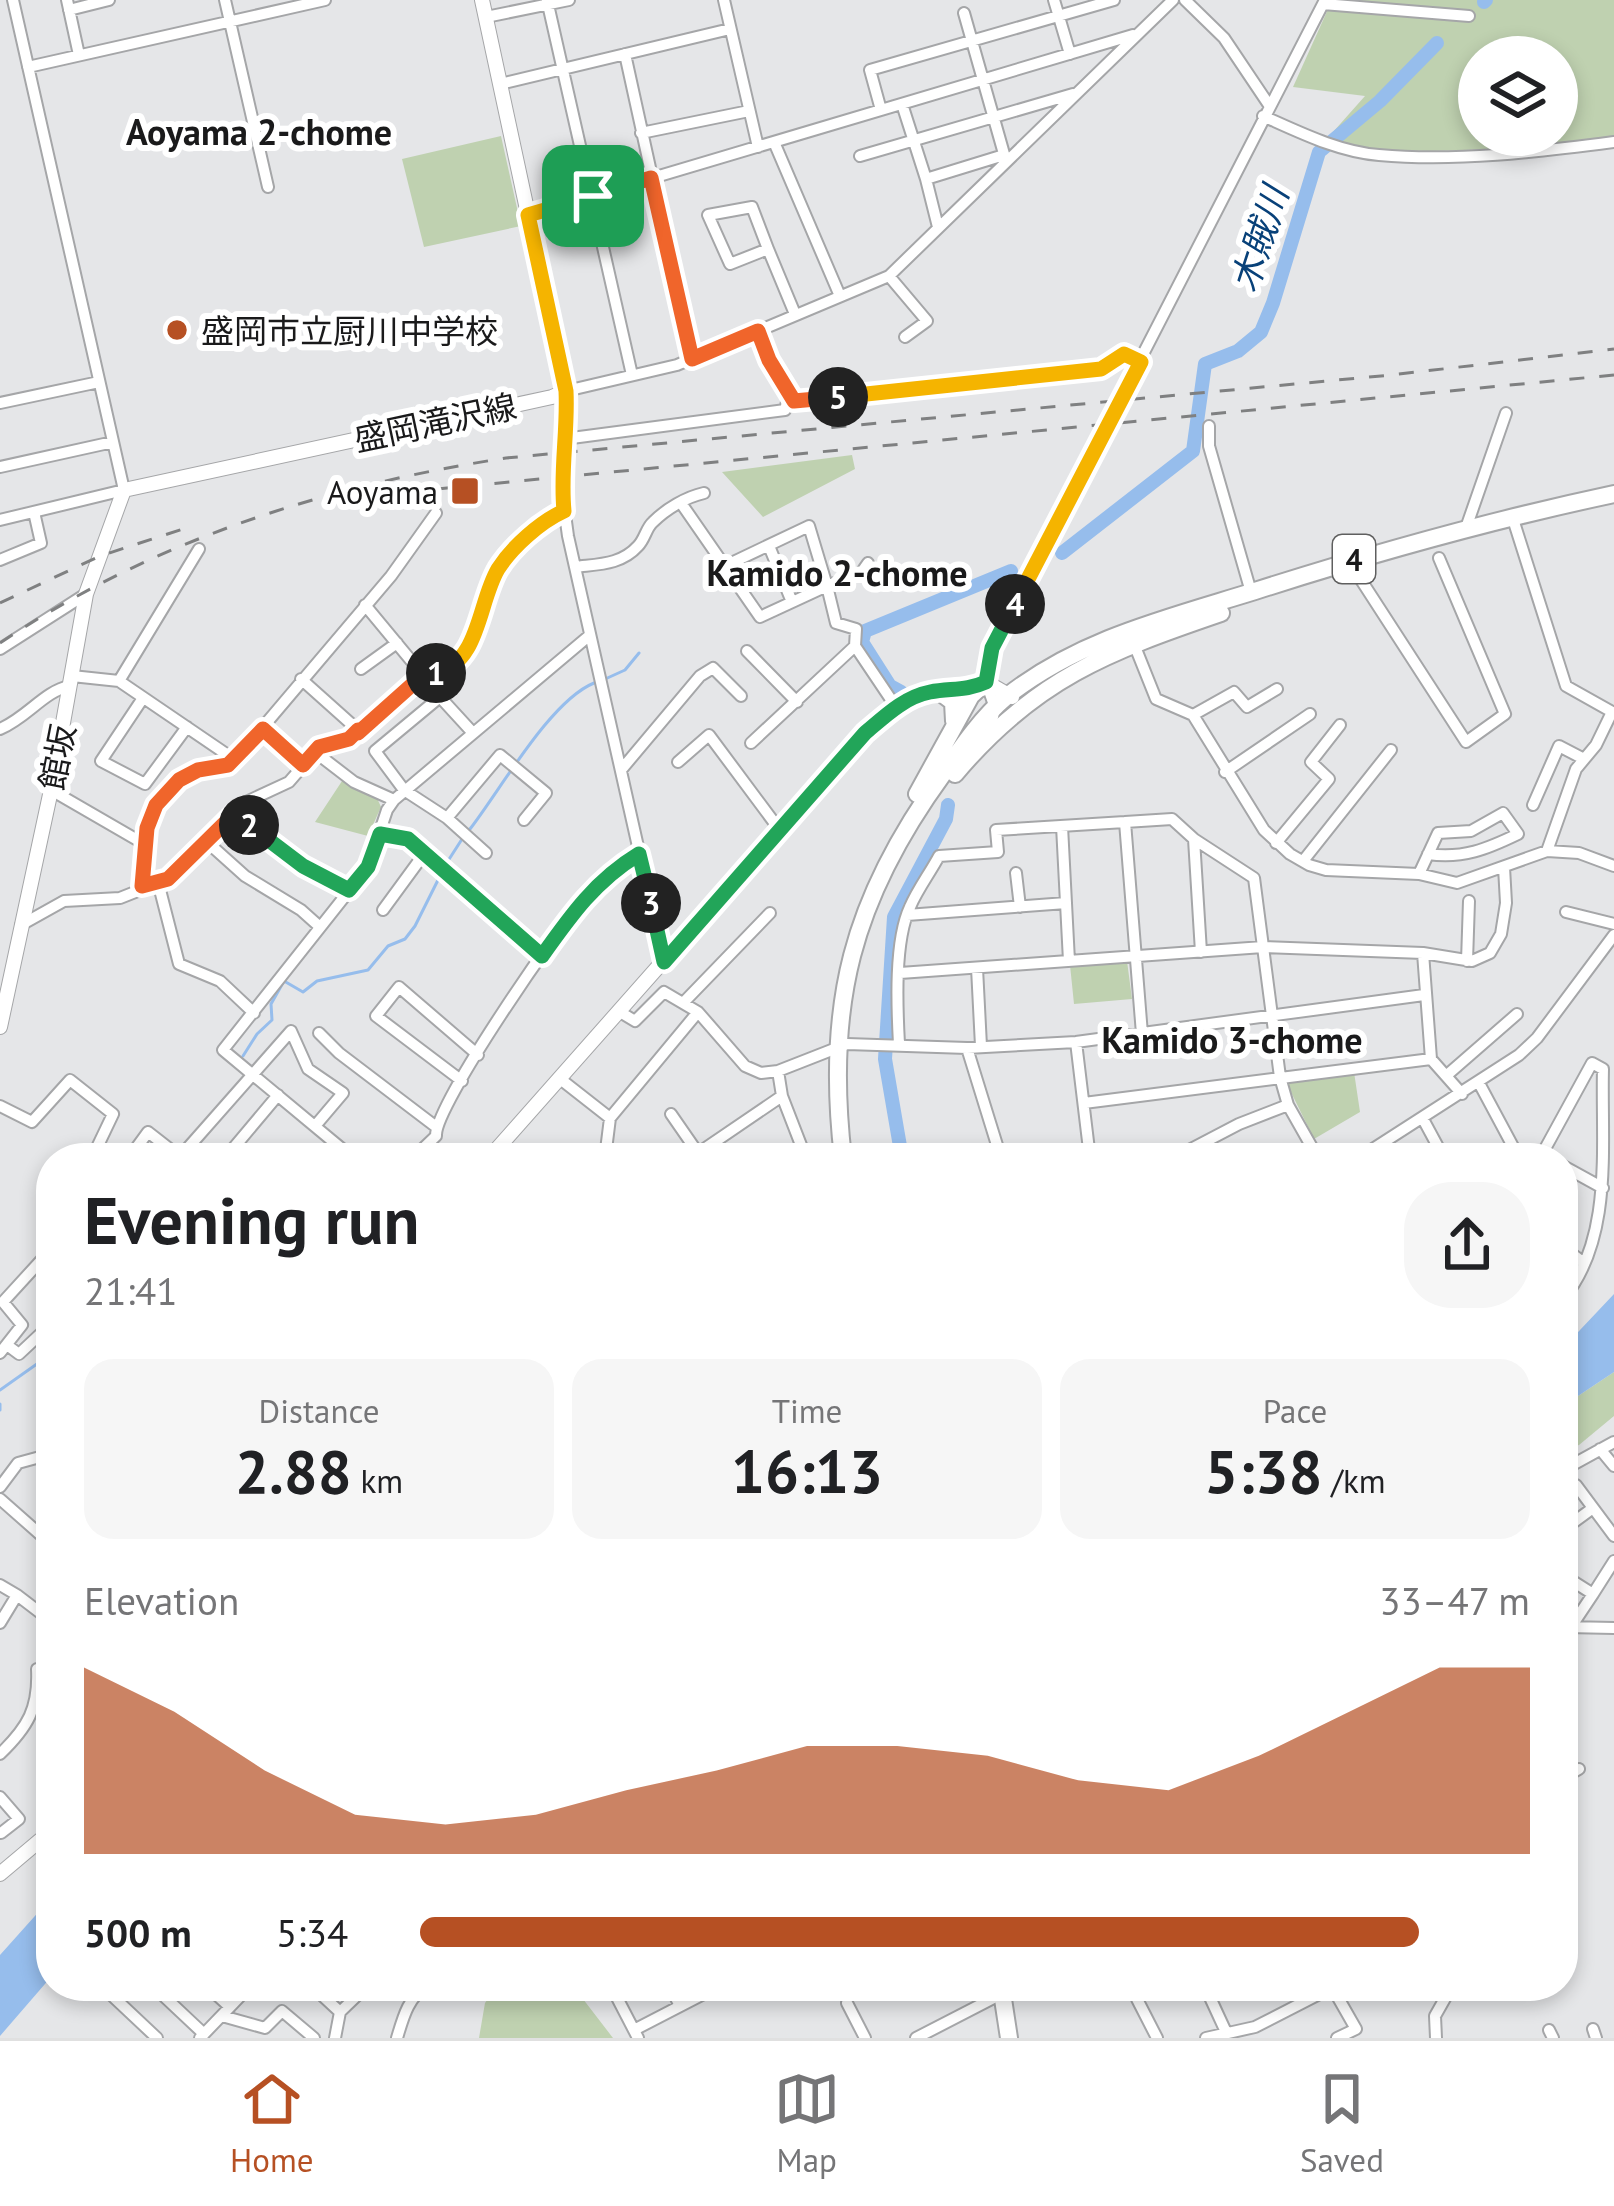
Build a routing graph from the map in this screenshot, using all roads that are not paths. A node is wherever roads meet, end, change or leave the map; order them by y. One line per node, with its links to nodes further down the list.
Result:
1 (13, 0): 26 (street)
2 (109, 0): 14 (street)
3 (226, 0): 19 (street)
4 (325, 0): 19 (street)
5 (482, 0): 18 (main road)
6 (568, 0): 12 (street)
7 (724, 0): 20 (street)
8 (1054, 0): 16 (street)
9 (1114, 0): 16 (street)
10 (1173, 0): 21 (street)
11 (1185, 0): 34 (street)
12 (547, 2): 18 (street); 27 (street)
13 (1324, 2): 17 (street); 34 (street)
14 (68, 5): 25 (street)
15 (964, 13): 22 (street)
16 (1059, 15): 22 (street); 23 (street)
17 (1469, 16)
18 (486, 17): 29 (main road)
19 (230, 21): 25 (street); 45 (street)
20 (730, 29): 24 (street); 33 (street)
21 (1137, 34): 23 (street); 30 (street)
22 (972, 40): 28 (street); 32 (street)
23 (1070, 53): 28 (street)
24 (625, 54): 27 (street); 36 (street)
25 (79, 55): 26 (street)
26 (28, 67): 58 (street)
27 (562, 69): 29 (street); 46 (street)
28 (983, 80): 31 (street); 35 (street)
29 (500, 84): 47 (main road)
30 (1076, 93): 35 (street); 42 (street)
31 (902, 104): 32 (street); 37 (street)
32 (881, 110): 38 (street)
33 (749, 111): 36 (street); 40 (street)
34 (1266, 111): 39 (street); 56 (street)
35 (993, 117): 37 (street); 42 (street)
36 (641, 133): 43 (street)
37 (914, 140): 41 (street); 44 (street)
38 (774, 142): 40 (street); 51 (street)
39 (1614, 142)
40 (758, 147): 43 (street)
41 (860, 156)
42 (1005, 158): 44 (street); 48 (street)
43 (651, 178): 46 (street); 55 (street)
44 (926, 179): 48 (street)
45 (268, 187)
46 (593, 196): 47 (street); 57 (street)
47 (528, 215): 59 (main road)
48 (938, 227): 50 (street)
49 (767, 249): 49 (street); 52 (street)
50 (889, 276): 51 (street); 54 (street)
51 (840, 296): 52 (street)
52 (795, 314): 53 (street)
53 (758, 331): 55 (street); 60 (street)
54 (905, 337)
55 (692, 359): 57 (street)
56 (1141, 362): 60 (street); 102 (street)
57 (632, 375): 59 (street)
58 (99, 382): 61 (street); 65 (street)
59 (566, 391): 64 (street); 67 (main road, 盛岡滝沢線)
60 (794, 401): 64 (street)
61 (0, 403)
62 (1506, 413): 77 (street)
63 (1210, 426): 87 (street)
64 (564, 439): 72 (street)
65 (113, 442): 66 (street); 67 (street)
66 (0, 466)
67 (124, 490): 73 (street); 88 (main road, 館坂)
68 (704, 493): 70 (street)
69 (1614, 494): 76 (highway, 4)
70 (681, 503): 83 (street); 85 (street)
71 (1614, 504): 76 (highway, 4)
72 (564, 511): 85 (street); 98 (street)
73 (34, 512): 75 (street); 81 (street)
74 (436, 513): 90 (street)
75 (0, 520)
76 (1514, 520): 77 (highway, 4); 84 (highway, 4); 111 (street)
77 (1466, 528): 87 (highway, 4)
78 (769, 545): 83 (street); 86 (street); 89 (street)
79 (199, 549): 101 (street)
80 (1439, 558): 84 (street)
81 (0, 560)
82 (868, 563): 86 (street)
83 (727, 565): 89 (street)
84 (1352, 566): 94 (highway, 4)
85 (575, 567): 91 (street)
86 (827, 586): 89 (street); 93 (street)
87 (1251, 592): 109 (highway, 4)
88 (86, 595): 95 (street); 100 (main road, 館坂)
89 (792, 602)
90 (365, 604): 92 (street); 99 (street)
91 (590, 635): 118 (street); 130 (street)
92 (397, 643): 97 (street); 98 (street)
93 (855, 646): 108 (street); 110 (street)
94 (1126, 646): 107 (highway, 4); 113 (street)
95 (0, 649)
96 (747, 651): 108 (street)
97 (362, 669)
98 (423, 675): 119 (street)
99 (301, 680): 117 (street); 119 (street)
100 (71, 681): 101 (street); 116 (street); 132 (main road, 館坂)
101 (119, 681): 106 (street)
102 (986, 682): 104 (main road); 109 (main road); 121 (highway)
103 (1277, 689): 113 (street)
104 (938, 691): 110 (main road); 121 (highway)
105 (741, 696): 130 (street)
106 (143, 698): 115 (street); 115 (street)
107 (1029, 699): 109 (main road); 120 (highway, 4)
108 (797, 702): 122 (street)
109 (1001, 703): 120 (street); 185 (highway, 4)
110 (896, 707): 140 (main road)
111 (1613, 713): 126 (street)
112 (1310, 714): 131 (street)
113 (1193, 715): 131 (street)
114 (1340, 725): 144 (street)
115 (187, 727): 127 (street)
116 (0, 729)
117 (263, 729): 127 (street); 129 (street)
118 (472, 733): 124 (street); 133 (street)
119 (353, 735): 124 (street); 125 (street)
120 (989, 735): 193 (highway, 4)
121 (948, 739): 185 (highway)
122 (751, 742)
123 (1391, 750): 151 (street)
124 (375, 751): 133 (street)
125 (315, 752): 129 (street); 133 (street)
126 (1584, 759): 134 (street); 146 (street)
127 (235, 760): 145 (street)
128 (678, 762): 140 (street)
129 (303, 765): 135 (street)
130 (621, 770): 149 (street)
131 (1225, 772): 144 (street)
132 (51, 790): 145 (street); 167 (main road, 館坂)
133 (399, 795): 136 (street); 141 (street)
134 (1533, 805)
135 (234, 814): 143 (street); 158 (street)
136 (447, 818): 137 (street); 147 (street)
137 (524, 820)
138 (1125, 822): 139 (street); 142 (street); 174 (street)
139 (1062, 826): 160 (street); 165 (street)
140 (779, 829): 177 (main road)
141 (380, 834): 148 (street); 158 (street)
142 (1194, 839): 170 (street); 171 (street)
143 (206, 842): 156 (street); 168 (street)
144 (1276, 843): 151 (street)
145 (146, 845): 157 (street)
146 (1547, 851): 152 (street); 153 (street)
147 (486, 853)
148 (424, 854): 162 (street); 173 (street)
149 (639, 854): 173 (street); 177 (street)
150 (1428, 854): 150 (street); 155 (street)
151 (1303, 861): 155 (street)
152 (1614, 866)
153 (1504, 867): 155 (street); 176 (street)
154 (1016, 874): 161 (street)
155 (1419, 874)
156 (158, 882): 157 (street); 182 (street)
157 (142, 886): 167 (street)
158 (349, 890): 168 (street)
159 (1469, 901): 176 (street)
160 (1066, 903): 161 (street); 175 (street)
161 (1020, 908): 165 (street)
162 (383, 910)
163 (1567, 912): 166 (street)
164 (770, 913): 181 (street)
165 (907, 915): 179 (street)
166 (1614, 924)
167 (21, 925): 188 (main road, 館坂)
168 (320, 927): 182 (street)
169 (1614, 935): 203 (street)
170 (1263, 947): 171 (street); 172 (street); 187 (street)
171 (1201, 952): 174 (street)
172 (1423, 953): 176 (street); 180 (street)
173 (542, 956): 195 (street)
174 (1136, 958): 175 (street); 190 (street)
175 (1070, 961): 178 (street)
176 (1467, 961)
177 (664, 962): 183 (main road)
178 (977, 968): 179 (street); 194 (street)
179 (900, 974): 192 (street)
180 (1424, 995): 187 (street); 196 (street)
181 (683, 1003): 183 (street); 184 (street)
182 (254, 1012): 198 (street)
183 (620, 1012): 201 (main road)
184 (698, 1012): 197 (street); 211 (street)
185 (840, 1012): 193 (highway, 4)
186 (1517, 1014): 199 (street)
187 (1271, 1016): 190 (street); 200 (street)
188 (0, 1027)
189 (319, 1033): 214 (street)
190 (1142, 1034): 191 (street)
191 (1076, 1042): 194 (street); 207 (street)
192 (890, 1044): 193 (street); 194 (street)
193 (841, 1047): 197 (street); 227 (highway, 4); 228 (highway, 4)
194 (974, 1047): 229 (street)
195 (478, 1055): 202 (street); 202 (street)
196 (1431, 1059): 199 (street); 200 (street)
197 (778, 1071): 206 (street)
198 (254, 1074): 205 (street); 213 (street); 218 (street)
199 (1447, 1075): 204 (street)
200 (1280, 1077): 207 (street); 208 (street)
201 (559, 1078): 211 (street); 222 (main road)
202 (462, 1081): 214 (street)
203 (1479, 1083): 204 (street); 235 (street)
204 (1462, 1094): 212 (street)
205 (278, 1095): 213 (street); 219 (street)
206 (782, 1096): 225 (street); 226 (street)
207 (1084, 1103): 230 (street)
208 (1288, 1105): 231 (street); 232 (street)
209 (0, 1106): 215 (street)
210 (671, 1114): 224 (street)
211 (610, 1118): 223 (street)
212 (1423, 1119): 233 (street); 234 (street)
213 (315, 1126): 220 (street)
214 (435, 1126): 221 (street)
215 (99, 1143)
216 (140, 1143): 217 (street)
217 (162, 1143)
218 (192, 1143)
219 (242, 1143)
220 (335, 1143)
221 (428, 1143)
222 (502, 1143)
223 (607, 1143)
224 (687, 1143)
225 (712, 1143)
226 (800, 1143)
227 (843, 1143)
228 (851, 1143)
229 (997, 1143)
230 (1088, 1143)
231 (1203, 1143)
232 (1310, 1143)
233 (1391, 1143)
234 (1436, 1143)
235 (1510, 1143)
236 (1550, 1143): 238 (street)
237 (1578, 1174): 238 (street)
238 (1603, 1188): 240 (street)
239 (1578, 1258): 240 (street)
240 (1584, 1263): 242 (street)
241 (36, 1266): 244 (street)
242 (1578, 1279)
243 (36, 1339): 244 (street)
244 (4, 1349)
245 (1614, 1442): 246 (street)
246 (1600, 1449): 248 (street); 249 (street)
247 (36, 1458): 250 (street)
248 (1578, 1461)
249 (1614, 1466)
250 (0, 1487)
251 (1578, 1487): 253 (street)
252 (0, 1499): 255 (street)
253 (1593, 1508): 254 (street); 256 (street)
254 (1578, 1519)
255 (36, 1531)
256 (1614, 1536)
257 (1614, 1562): 260 (street)
258 (1578, 1584): 260 (street)
259 (0, 1585): 261 (street)
260 (1593, 1594): 263 (street)
261 (17, 1595): 262 (street); 264 (street)
262 (36, 1610)
263 (1578, 1613)
264 (0, 1623)
265 (1578, 1627): 266 (street)
266 (1614, 1628)
267 (36, 1684): 268 (street)
268 (0, 1754)
269 (0, 1797): 270 (street)
270 (0, 1833): 272 (street)
271 (36, 1844): 273 (main road)
272 (10, 1845)
273 (0, 1874)
274 (118, 2001): 298 (street)
275 (168, 2001): 297 (street)
276 (218, 2001): 293 (street)
277 (236, 2001): 293 (street)
278 (328, 2001): 294 (street)
279 (350, 2001): 294 (street)
280 (411, 2001): 301 (street)
281 (619, 2001): 295 (street)
282 (678, 2001): 292 (street)
283 (690, 2001): 292 (street)
284 (985, 2001): 303 (street)
285 (1007, 2001): 304 (highway)
286 (1139, 2001): 305 (street)
287 (1210, 2001): 296 (street)
288 (1306, 2001): 296 (street)
289 (1341, 2001): 306 (street)
290 (1444, 2001): 307 (street)
291 (847, 2003): 302 (street)
292 (680, 2006): 295 (street)
293 (226, 2012): 297 (street); 299 (street)
294 (340, 2012): 300 (street)
295 (636, 2034)
296 (1217, 2035)
297 (202, 2036)
298 (157, 2038)
299 (314, 2038)
300 (334, 2038)
301 (397, 2038)
302 (865, 2038)
303 (916, 2038)
304 (1014, 2038)
305 (1157, 2038)
306 (1337, 2038)
307 (1436, 2038)

